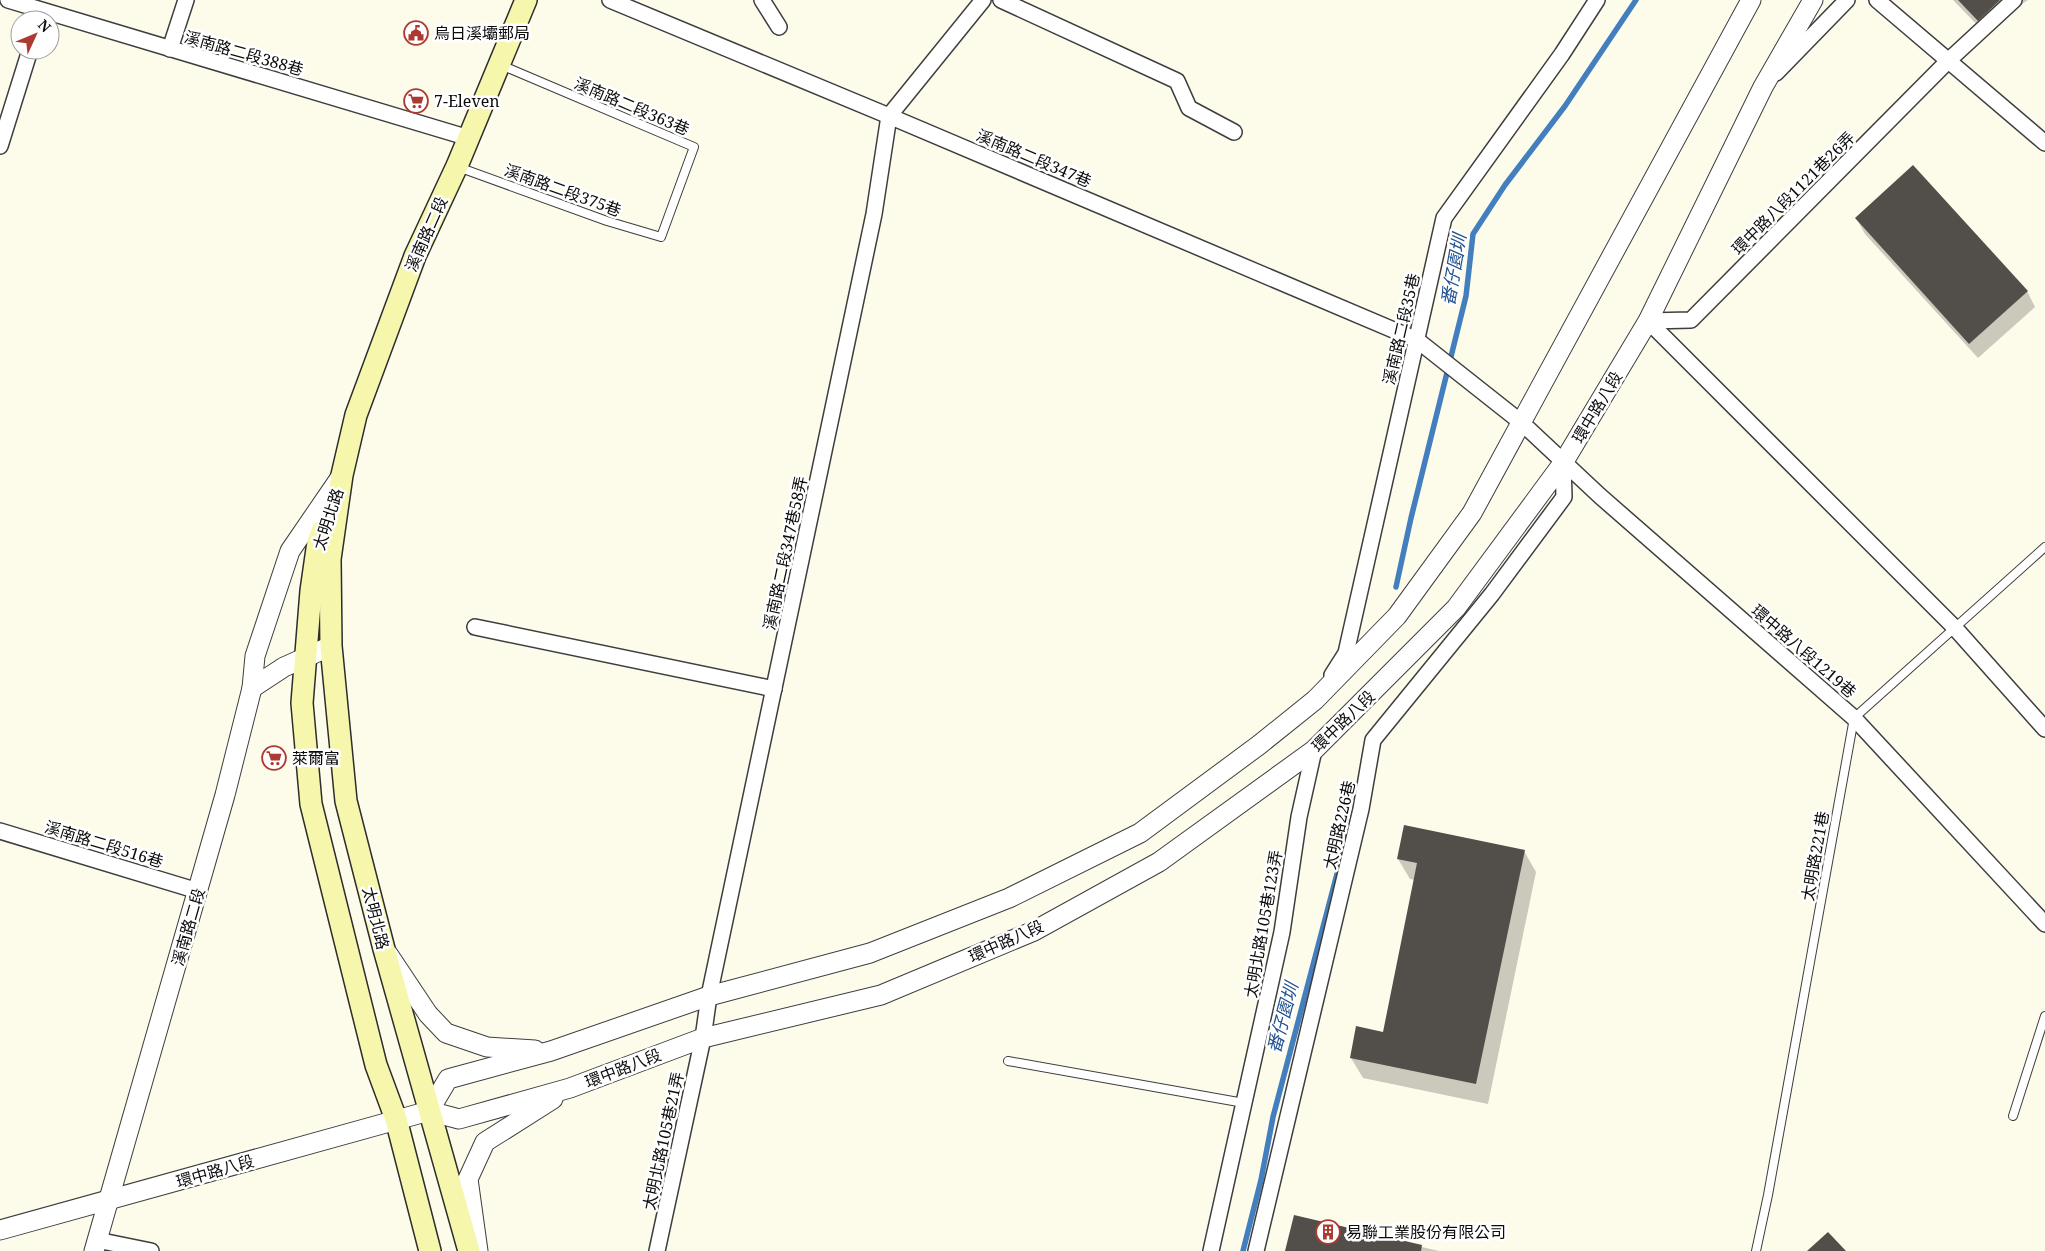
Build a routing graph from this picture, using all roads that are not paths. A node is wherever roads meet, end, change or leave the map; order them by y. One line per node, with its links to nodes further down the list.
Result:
1 (8, 0): 14 (street, 溪南路二段388巷)
2 (186, 0): 17 (street)
3 (526, 0): 20 (main road, 溪南路二段)
4 (610, 0): 22 (street, 溪南路二段347巷)
5 (762, 0): 16 (street)
6 (983, 0): 22 (street)
7 (1001, 0): 23 (street)
8 (1597, 0): 30 (street, 溪南路二段35巷)
9 (1752, 0): 32 (street)
10 (1813, 0): 21 (street, 環中路八段)
11 (1847, 0): 21 (street)
12 (1877, 0): 19 (street)
13 (2014, 0): 19 (street, 環中路八段1121巷26弄)
14 (30, 10)
15 (60, 20): 17 (street, 溪南路二段388巷)
16 (779, 27)
17 (170, 49): 24 (street, 溪南路二段388巷)
18 (27, 60): 26 (street)
19 (1949, 60): 25 (street); 29 (street, 環中路八段1121巷26弄)
20 (499, 64): 24 (main road, 溪南路二段); 28 (lane, 溪南路二段363巷)
21 (1763, 87): 29 (street, 環中路八段)
22 (889, 116): 30 (street, 溪南路二段347巷); 41 (street, 溪南路二段347巷58弄)
23 (1234, 132)
24 (469, 138): 27 (main road, 溪南路二段)
25 (2045, 143)
26 (0, 146)
27 (457, 166): 28 (lane, 溪南路二段375巷); 34 (main road, 溪南路二段)
28 (661, 238)
29 (1648, 321): 33 (street, 環中路八段); 37 (street)
30 (1417, 340): 31 (street, 溪南路二段347巷); 42 (street, 溪南路二段35巷)
31 (1455, 370): 32 (street, 環中路八段1219巷)
32 (1522, 423): 33 (street, 環中路八段1219巷); 42 (street)
33 (1564, 463): 43 (street, 環中路八段1219巷); 45 (street, 環中路八段); 69 (street, 太明路226巷)
34 (342, 475): 38 (main road, 太明北路); 39 (main road, 太明北路); 40 (street, 溪南路二段)
35 (2045, 547): 37 (lane)
36 (475, 627): 41 (street)
37 (1955, 628): 43 (lane); 44 (street)
38 (331, 646): 39 (street); 49 (main road, 太明北路)
39 (305, 658): 40 (street); 59 (main road, 太明北路)
40 (252, 688): 47 (street, 溪南路二段)
41 (774, 689): 50 (street, 溪南路二段347巷58弄)
42 (1315, 700): 50 (street)
43 (1854, 718): 48 (street, 環中路八段1219巷); 70 (lane, 太明路221巷)
44 (2045, 729)
45 (1314, 750): 52 (street, 環中路八段); 56 (street, 太明北路105巷123弄)
46 (0, 831): 47 (street, 溪南路二段516巷)
47 (198, 891): 60 (street, 溪南路二段)
48 (2045, 924)
49 (384, 949): 53 (street); 57 (main road, 太明北路)
50 (709, 996): 52 (street, 太明北路105巷21弄); 53 (street)
51 (2045, 1016): 58 (lane)
52 (703, 1038): 55 (street, 環中路八段); 67 (street, 太明北路105巷21弄)
53 (551, 1051): 57 (street)
54 (1008, 1061): 56 (lane)
55 (570, 1088): 57 (street, 環中路八段); 66 (street, 環中路八段)
56 (1244, 1104): 68 (street, 太明北路105巷123弄)
57 (429, 1111): 59 (street, 環中路八段); 65 (main road, 太明北路)
58 (2013, 1116)
59 (396, 1119): 60 (street, 環中路八段); 64 (main road, 太明北路)
60 (108, 1201): 61 (street, 環中路八段); 62 (street, 溪南路二段)
61 (0, 1230)
62 (95, 1246): 63 (street)
63 (151, 1251)
64 (430, 1251)
65 (469, 1251)
66 (478, 1251)
67 (657, 1251)
68 (1211, 1251)
69 (1256, 1251)
70 (1756, 1251)

